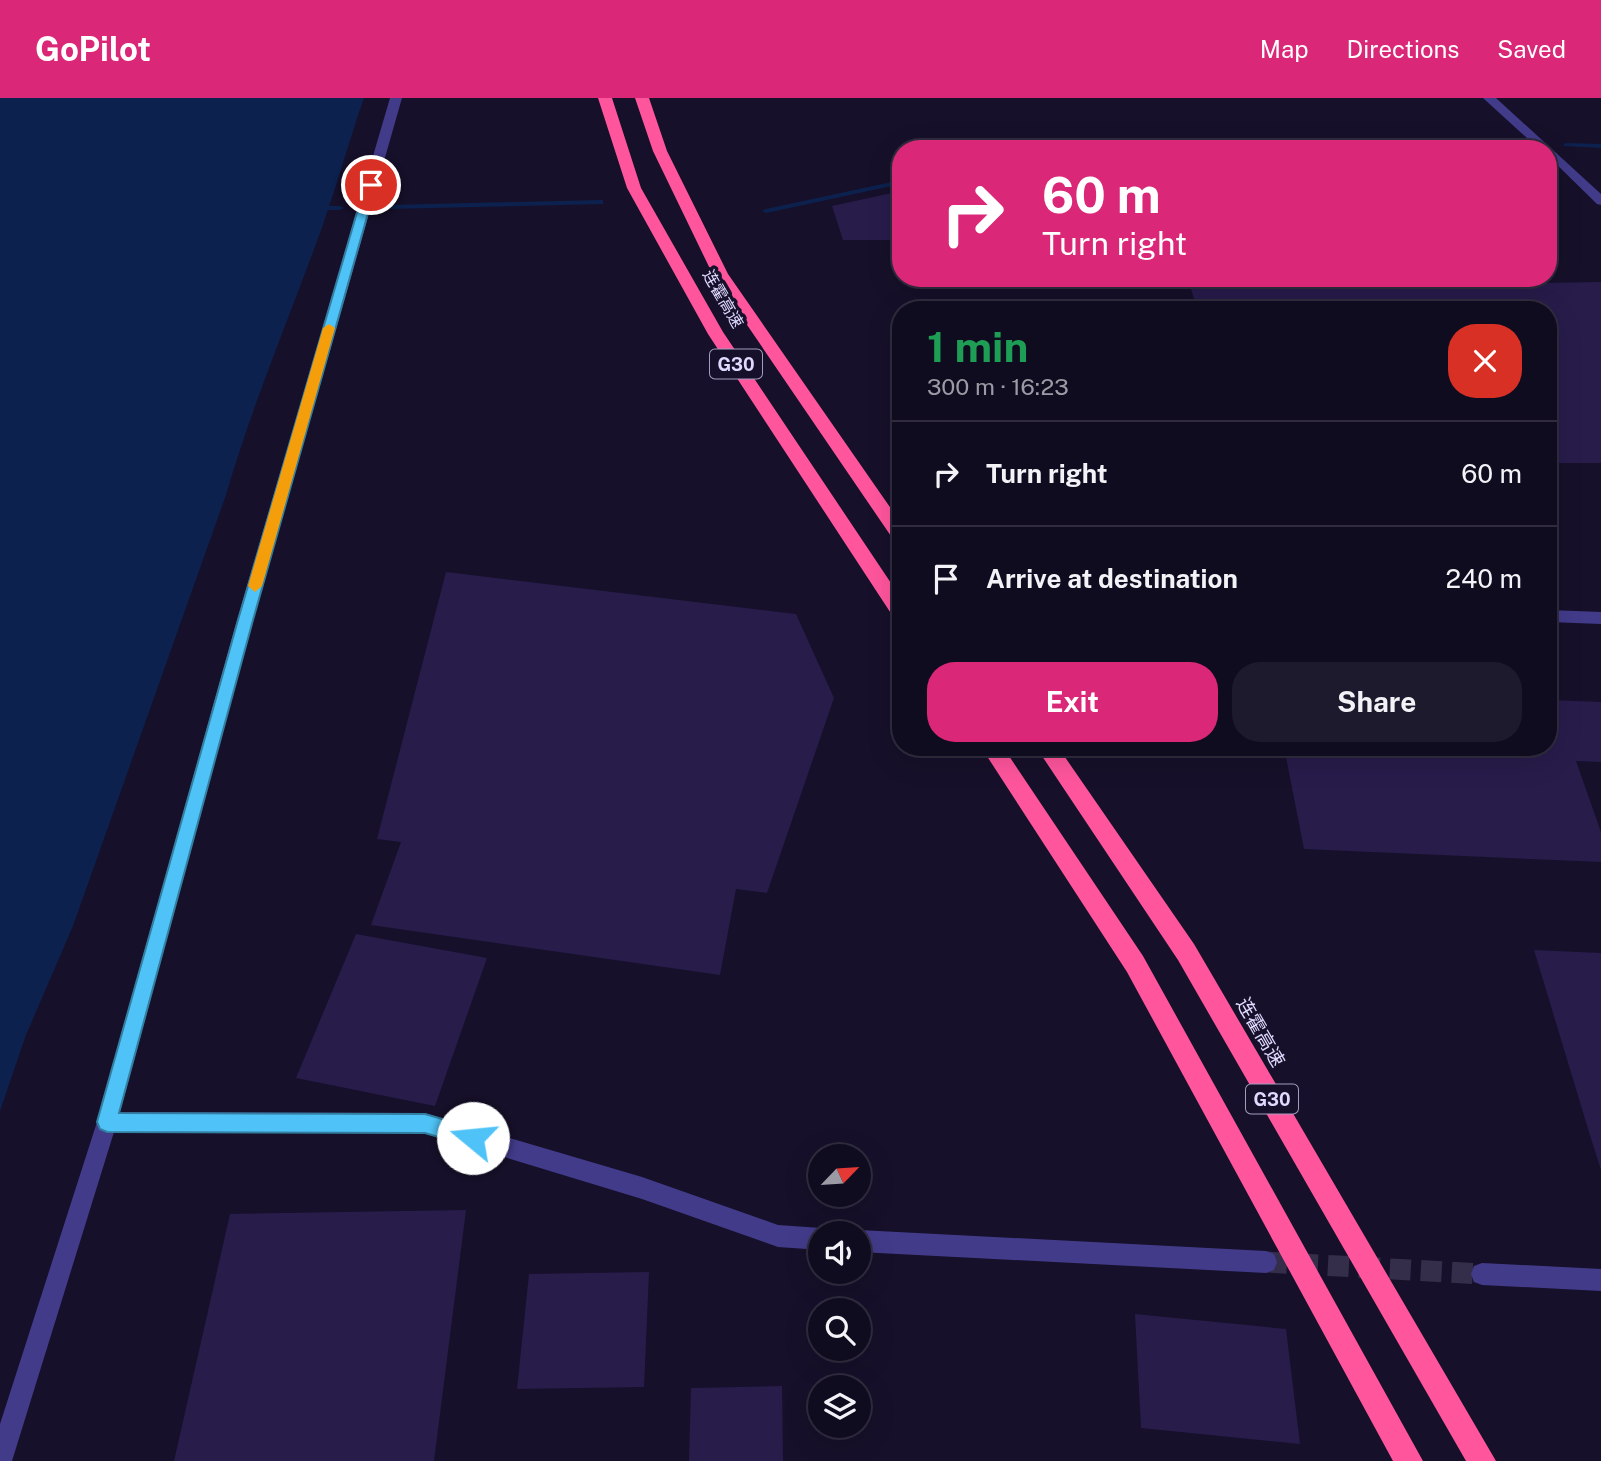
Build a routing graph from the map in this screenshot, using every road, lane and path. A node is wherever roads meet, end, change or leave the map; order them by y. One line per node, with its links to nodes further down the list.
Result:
1 (396, 98): 14 (street)
2 (605, 98): 9 (highway, 连霍高速 / G30)
3 (642, 98): 8 (highway, 连霍高速 / G30)
4 (1489, 98): 5 (street)
5 (1536, 140)
6 (1557, 159): 7 (street)
7 (1601, 201)
8 (892, 524)
9 (892, 599)
10 (1557, 616): 11 (lane)
11 (1601, 618)
12 (997, 756): 21 (highway, G30)
13 (1052, 756): 22 (highway, 连霍高速 / G30)
14 (107, 1122): 15 (street); 20 (street)
15 (808, 1237)
16 (871, 1242): 17 (street)
17 (1266, 1262)
18 (1482, 1273): 19 (street)
19 (1601, 1280)
20 (0, 1461)
21 (1409, 1461)
22 (1482, 1461)

